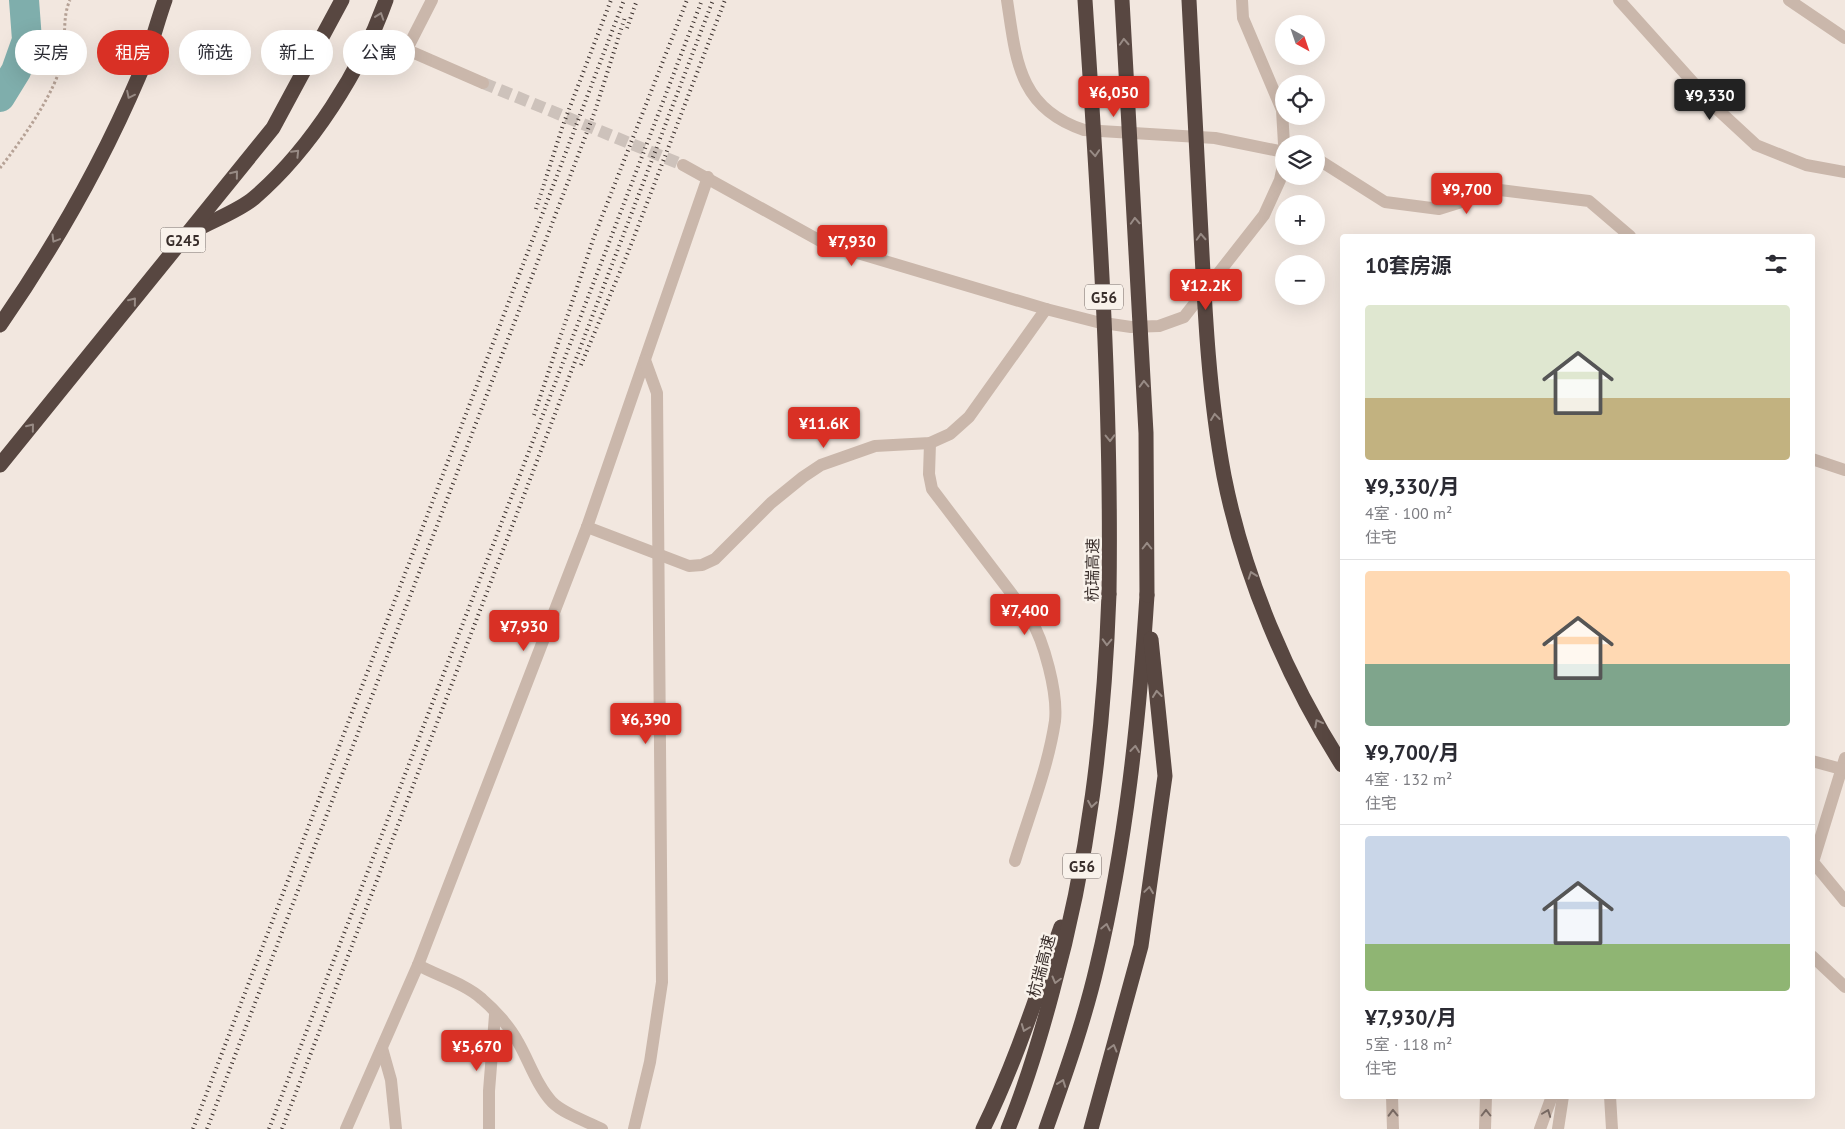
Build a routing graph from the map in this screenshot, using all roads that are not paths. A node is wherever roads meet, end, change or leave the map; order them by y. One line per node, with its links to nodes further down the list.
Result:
1 (165, 0): 28 (highway, one-way to 28)
2 (342, 0): 25 (highway, G245, one-way to 2)
3 (386, 0): 12 (highway, one-way to 3)
4 (432, 0): 13 (street)
5 (1006, 0): 19 (street)
6 (1086, 0): 43 (highway, 杭瑞高速 / G56, one-way to 43, bridge)
7 (1122, 0): 36 (highway, G56, one-way to 7, bridge)
8 (1189, 0): 37 (highway, one-way to 8, bridge)
9 (1242, 0): 18 (street)
10 (1619, 0): 22 (street)
11 (1789, 0): 14 (street)
12 (375, 30)
13 (415, 33)
14 (1845, 38)
15 (415, 53): 17 (street)
16 (350, 75): 25 (highway, one-way to 16)
17 (483, 83)
18 (1283, 135)
19 (1275, 150)
20 (1325, 164): 26 (street)
21 (683, 165): 23 (street)
22 (1845, 172)
23 (708, 177): 27 (street); 29 (street)
24 (1278, 185): 27 (street)
25 (188, 234): 32 (highway, G245, one-way to 25)
26 (1628, 234)
27 (1046, 309): 30 (street)
28 (0, 325)
29 (645, 360): 34 (street); 35 (street)
30 (930, 443): 35 (street); 41 (street)
31 (1815, 460): 33 (street)
32 (0, 464)
33 (1845, 470)
34 (587, 527): 35 (street); 46 (street)
35 (658, 554): 59 (street)
36 (1147, 595): 62 (highway, G56, one-way to 36); 63 (highway, one-way to 36)
37 (1340, 761)
38 (1815, 761): 39 (street)
39 (1844, 766): 40 (street)
40 (1815, 859)
41 (1015, 861)
42 (1815, 863): 44 (street)
43 (1082, 867): 60 (highway, one-way to 60); 61 (highway, 杭瑞高速 / G56, one-way to 61)
44 (1845, 901)
45 (1815, 959): 47 (street)
46 (418, 965): 48 (street); 49 (street)
47 (1845, 987)
48 (496, 1014): 57 (street); 58 (street)
49 (382, 1048): 55 (street); 56 (street)
50 (1392, 1099): 64 (street, one-way to 50)
51 (1486, 1099): 65 (street, one-way to 51)
52 (1551, 1099): 66 (street, one-way to 52)
53 (1562, 1099): 67 (street)
54 (1610, 1099): 68 (street)
55 (346, 1129)
56 (396, 1129)
57 (489, 1129)
58 (602, 1129)
59 (634, 1129)
60 (983, 1129)
61 (1008, 1129)
62 (1046, 1129)
63 (1091, 1129)
64 (1393, 1129)
65 (1485, 1129)
66 (1540, 1129)
67 (1558, 1129)
68 (1612, 1129)

